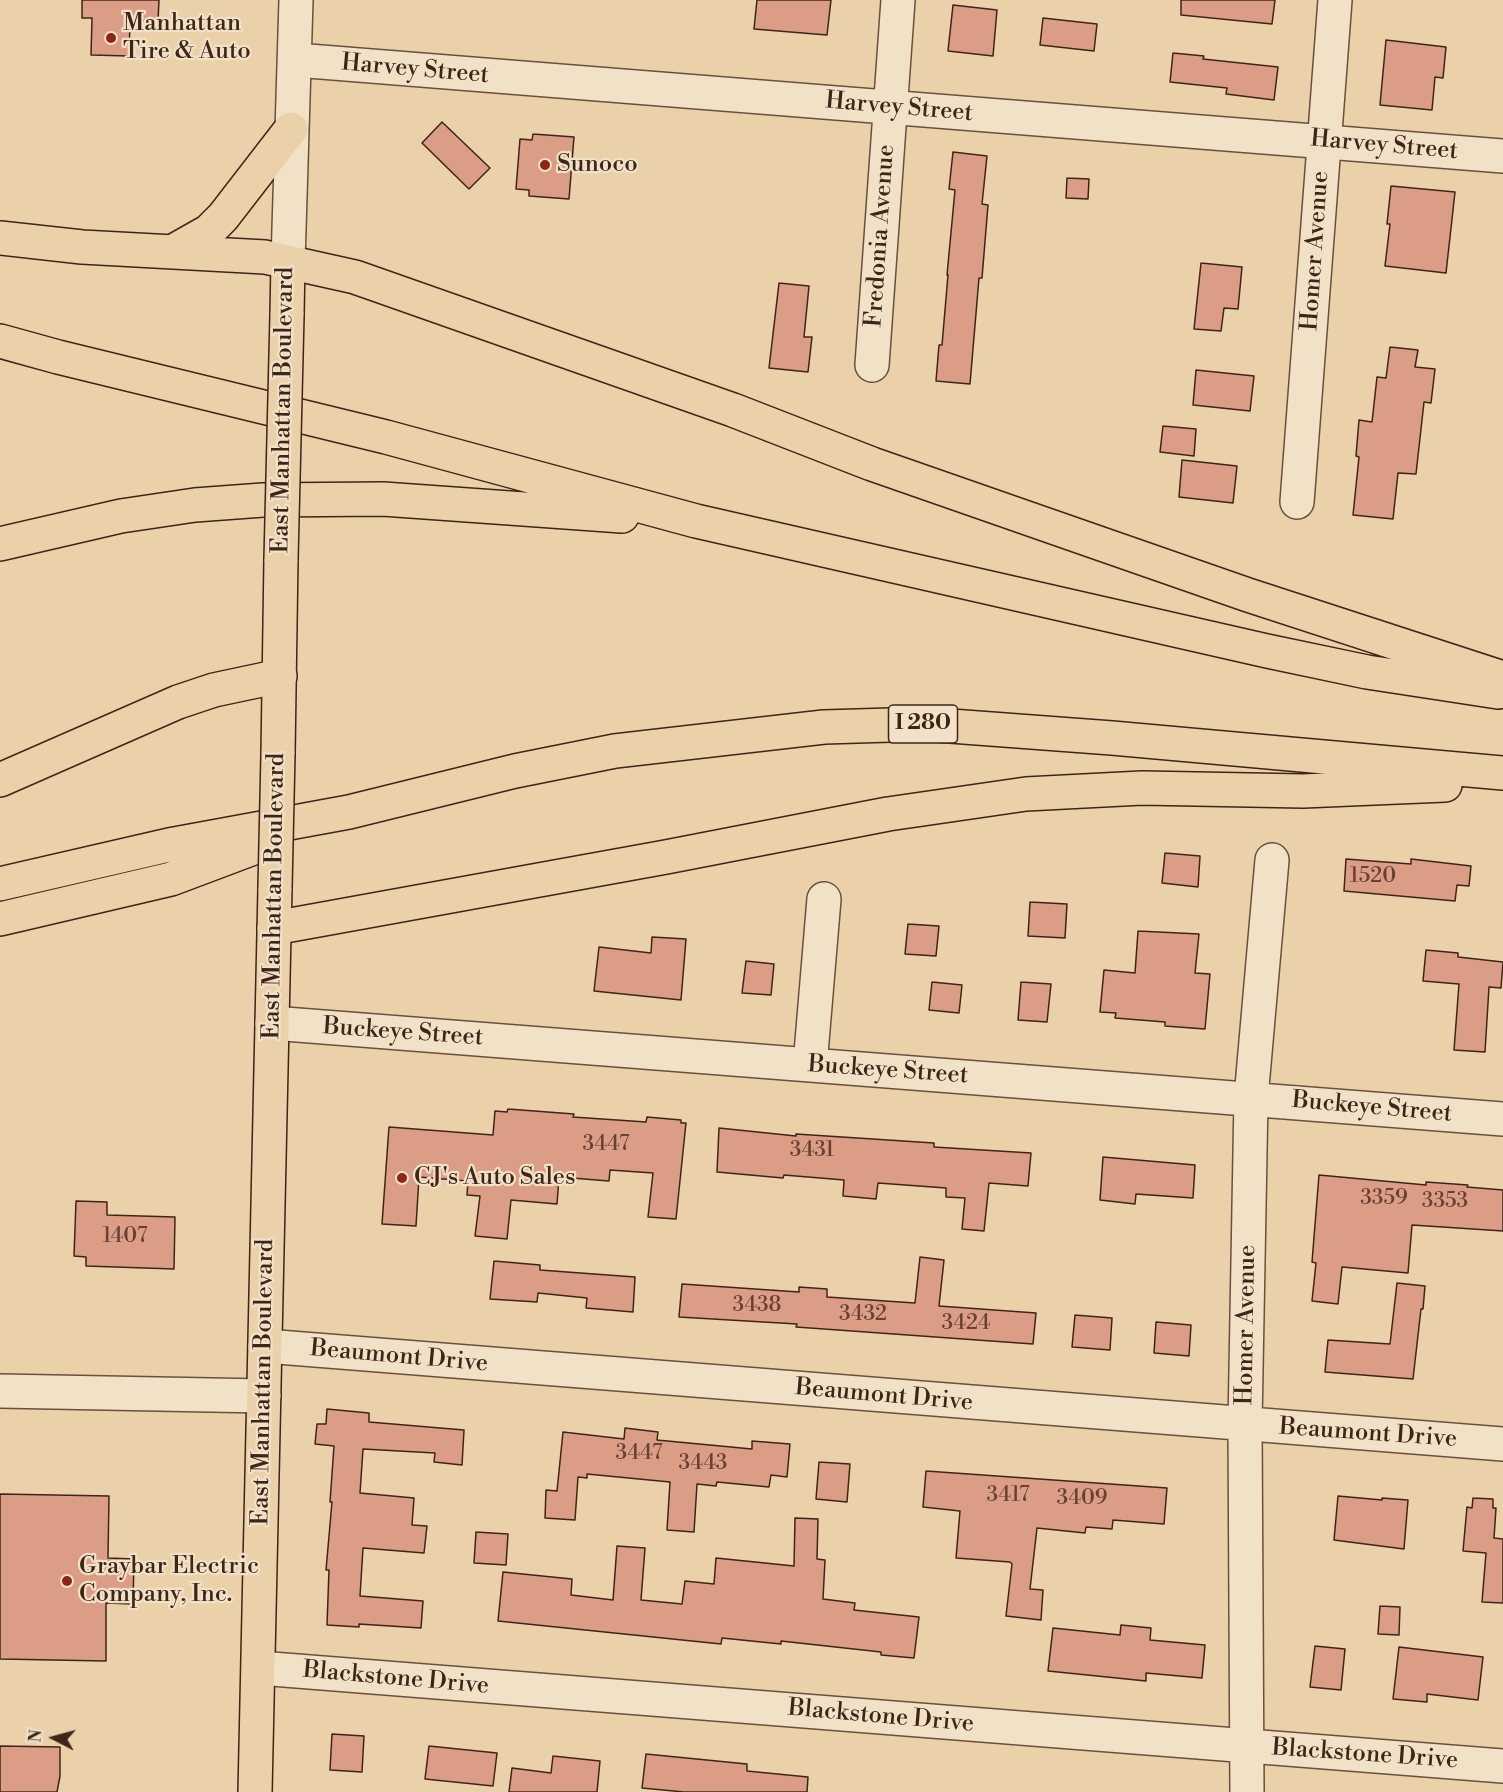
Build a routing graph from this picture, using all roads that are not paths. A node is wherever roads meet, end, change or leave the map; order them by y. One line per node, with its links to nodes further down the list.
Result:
1 (296, 0): 4 (street, East Manhattan Boulevard)
2 (898, 0): 5 (street, Fredonia Avenue)
3 (1335, 0): 7 (street, Homer Avenue)
4 (296, 60): 5 (street, Harvey Street); 6 (street, East Manhattan Boulevard)
5 (890, 107): 7 (street, Harvey Street); 13 (street, Fredonia Avenue)
6 (291, 129): 10 (main road); 11 (street, East Manhattan Boulevard)
7 (1324, 142): 8 (street, Harvey Street); 14 (street, Homer Avenue)
8 (1503, 156)
9 (0, 238): 10 (main road)
10 (172, 252): 11 (main road)
11 (288, 262): 17 (main road, East Manhattan Boulevard, bridge); 18 (main road)
12 (0, 341): 15 (main road)
13 (872, 365)
14 (1297, 502)
15 (696, 521): 16 (main road); 19 (main road)
16 (0, 544)
17 (280, 676): 21 (main road); 28 (main road, East Manhattan Boulevard, bridge)
18 (1503, 678)
19 (1503, 693)
20 (1503, 773): 23 (main road, I 280)
21 (0, 780)
22 (1503, 782): 28 (main road)
23 (349, 812): 25 (main road); 27 (main road)
24 (1272, 860): 31 (street, Homer Avenue)
25 (0, 884)
26 (824, 899): 30 (street)
27 (0, 919)
28 (274, 928): 29 (main road, East Manhattan Boulevard)
29 (272, 1023): 30 (street, Buckeye Street); 33 (main road, East Manhattan Boulevard)
30 (810, 1065): 31 (street, Buckeye Street)
31 (1251, 1098): 32 (street, Buckeye Street); 36 (street, Homer Avenue)
32 (1503, 1119)
33 (265, 1347): 35 (main road, East Manhattan Boulevard); 36 (street, Beaumont Drive)
34 (0, 1391): 35 (street)
35 (264, 1396): 38 (main road, East Manhattan Boulevard)
36 (1245, 1424): 37 (street, Beaumont Drive); 39 (street, Homer Avenue)
37 (1503, 1444)
38 (259, 1668): 39 (street, Blackstone Drive); 41 (main road, East Manhattan Boulevard)
39 (1248, 1746): 40 (street, Blackstone Drive); 42 (street, Homer Avenue)
40 (1503, 1766)
41 (255, 1792)
42 (1248, 1792)

